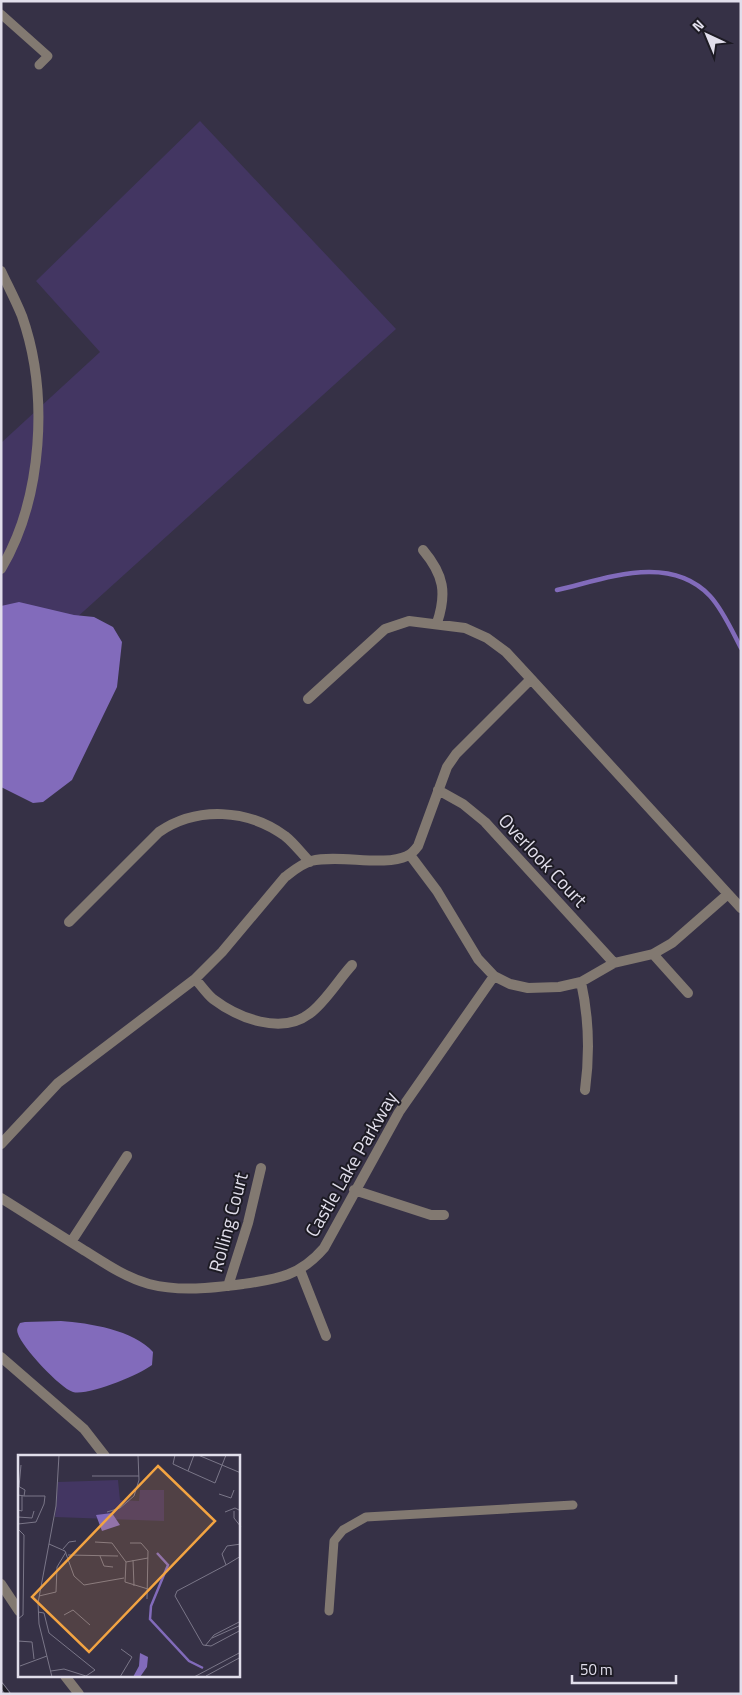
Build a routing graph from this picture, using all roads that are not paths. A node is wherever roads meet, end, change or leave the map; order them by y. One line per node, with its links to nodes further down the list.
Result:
1 (1, 14): 2 (lane)
2 (39, 66)
3 (1, 271): 5 (street)
4 (423, 550): 6 (street)
5 (1, 569)
6 (437, 623): 7 (street); 8 (street)
7 (531, 679): 9 (street); 12 (street)
8 (308, 698)
9 (438, 790): 10 (street); 16 (street, Overlook Court)
10 (410, 856): 11 (street); 18 (street)
11 (310, 862): 14 (street); 19 (street)
12 (728, 894): 13 (street); 15 (street)
13 (741, 908)
14 (69, 922)
15 (653, 954): 16 (street); 21 (street)
16 (614, 963): 20 (street)
17 (352, 965): 19 (street)
18 (494, 976): 20 (street); 26 (street, Castle Lake Parkway)
19 (195, 979): 23 (street)
20 (581, 982): 22 (street)
21 (688, 993)
22 (585, 1090)
23 (1, 1144)
24 (127, 1156): 29 (street)
25 (261, 1168): 31 (street, Rolling Court)
26 (354, 1190): 28 (street); 30 (street, Castle Lake Parkway)
27 (1, 1198): 29 (street, Castle Lake Parkway)
28 (444, 1215)
29 (72, 1242): 31 (street, Castle Lake Parkway)
30 (300, 1270): 31 (street, Castle Lake Parkway); 32 (street)
31 (228, 1286)
32 (326, 1336)
33 (1, 1357): 34 (street)
34 (104, 1455)
35 (573, 1505): 38 (lane)
36 (1, 1584): 37 (street)
37 (18, 1610)
38 (329, 1611)
39 (67, 1678): 40 (street)
40 (79, 1694)

